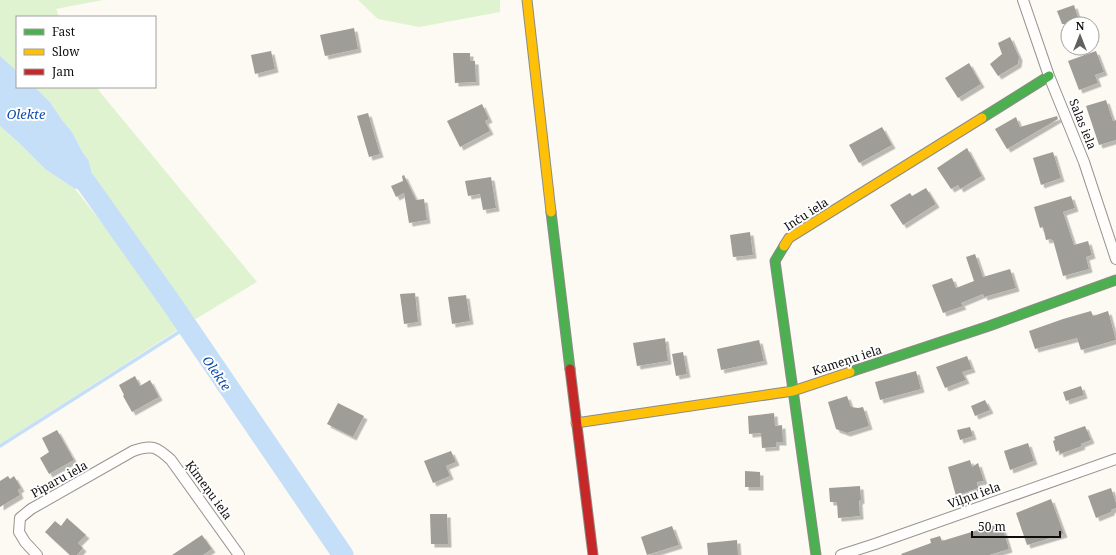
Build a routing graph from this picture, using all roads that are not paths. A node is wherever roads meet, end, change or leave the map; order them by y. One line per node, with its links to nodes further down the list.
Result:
1 (527, 0): 7 (street)
2 (1023, 0): 3 (street, Salas iela)
3 (1049, 76): 4 (street, Salas iela); 6 (street, Inču iela)
4 (1116, 259)
5 (1116, 280): 6 (street, Kameņu iela)
6 (793, 391): 7 (street, Kameņu iela); 13 (street, Inču iela)
7 (576, 423): 12 (street)
8 (151, 447): 10 (street, Piparu iela); 11 (street, Ķimeņu iela)
9 (1116, 458): 14 (street, Viļņu iela)
10 (38, 555)
11 (239, 555)
12 (593, 555)
13 (816, 555)
14 (841, 555)

